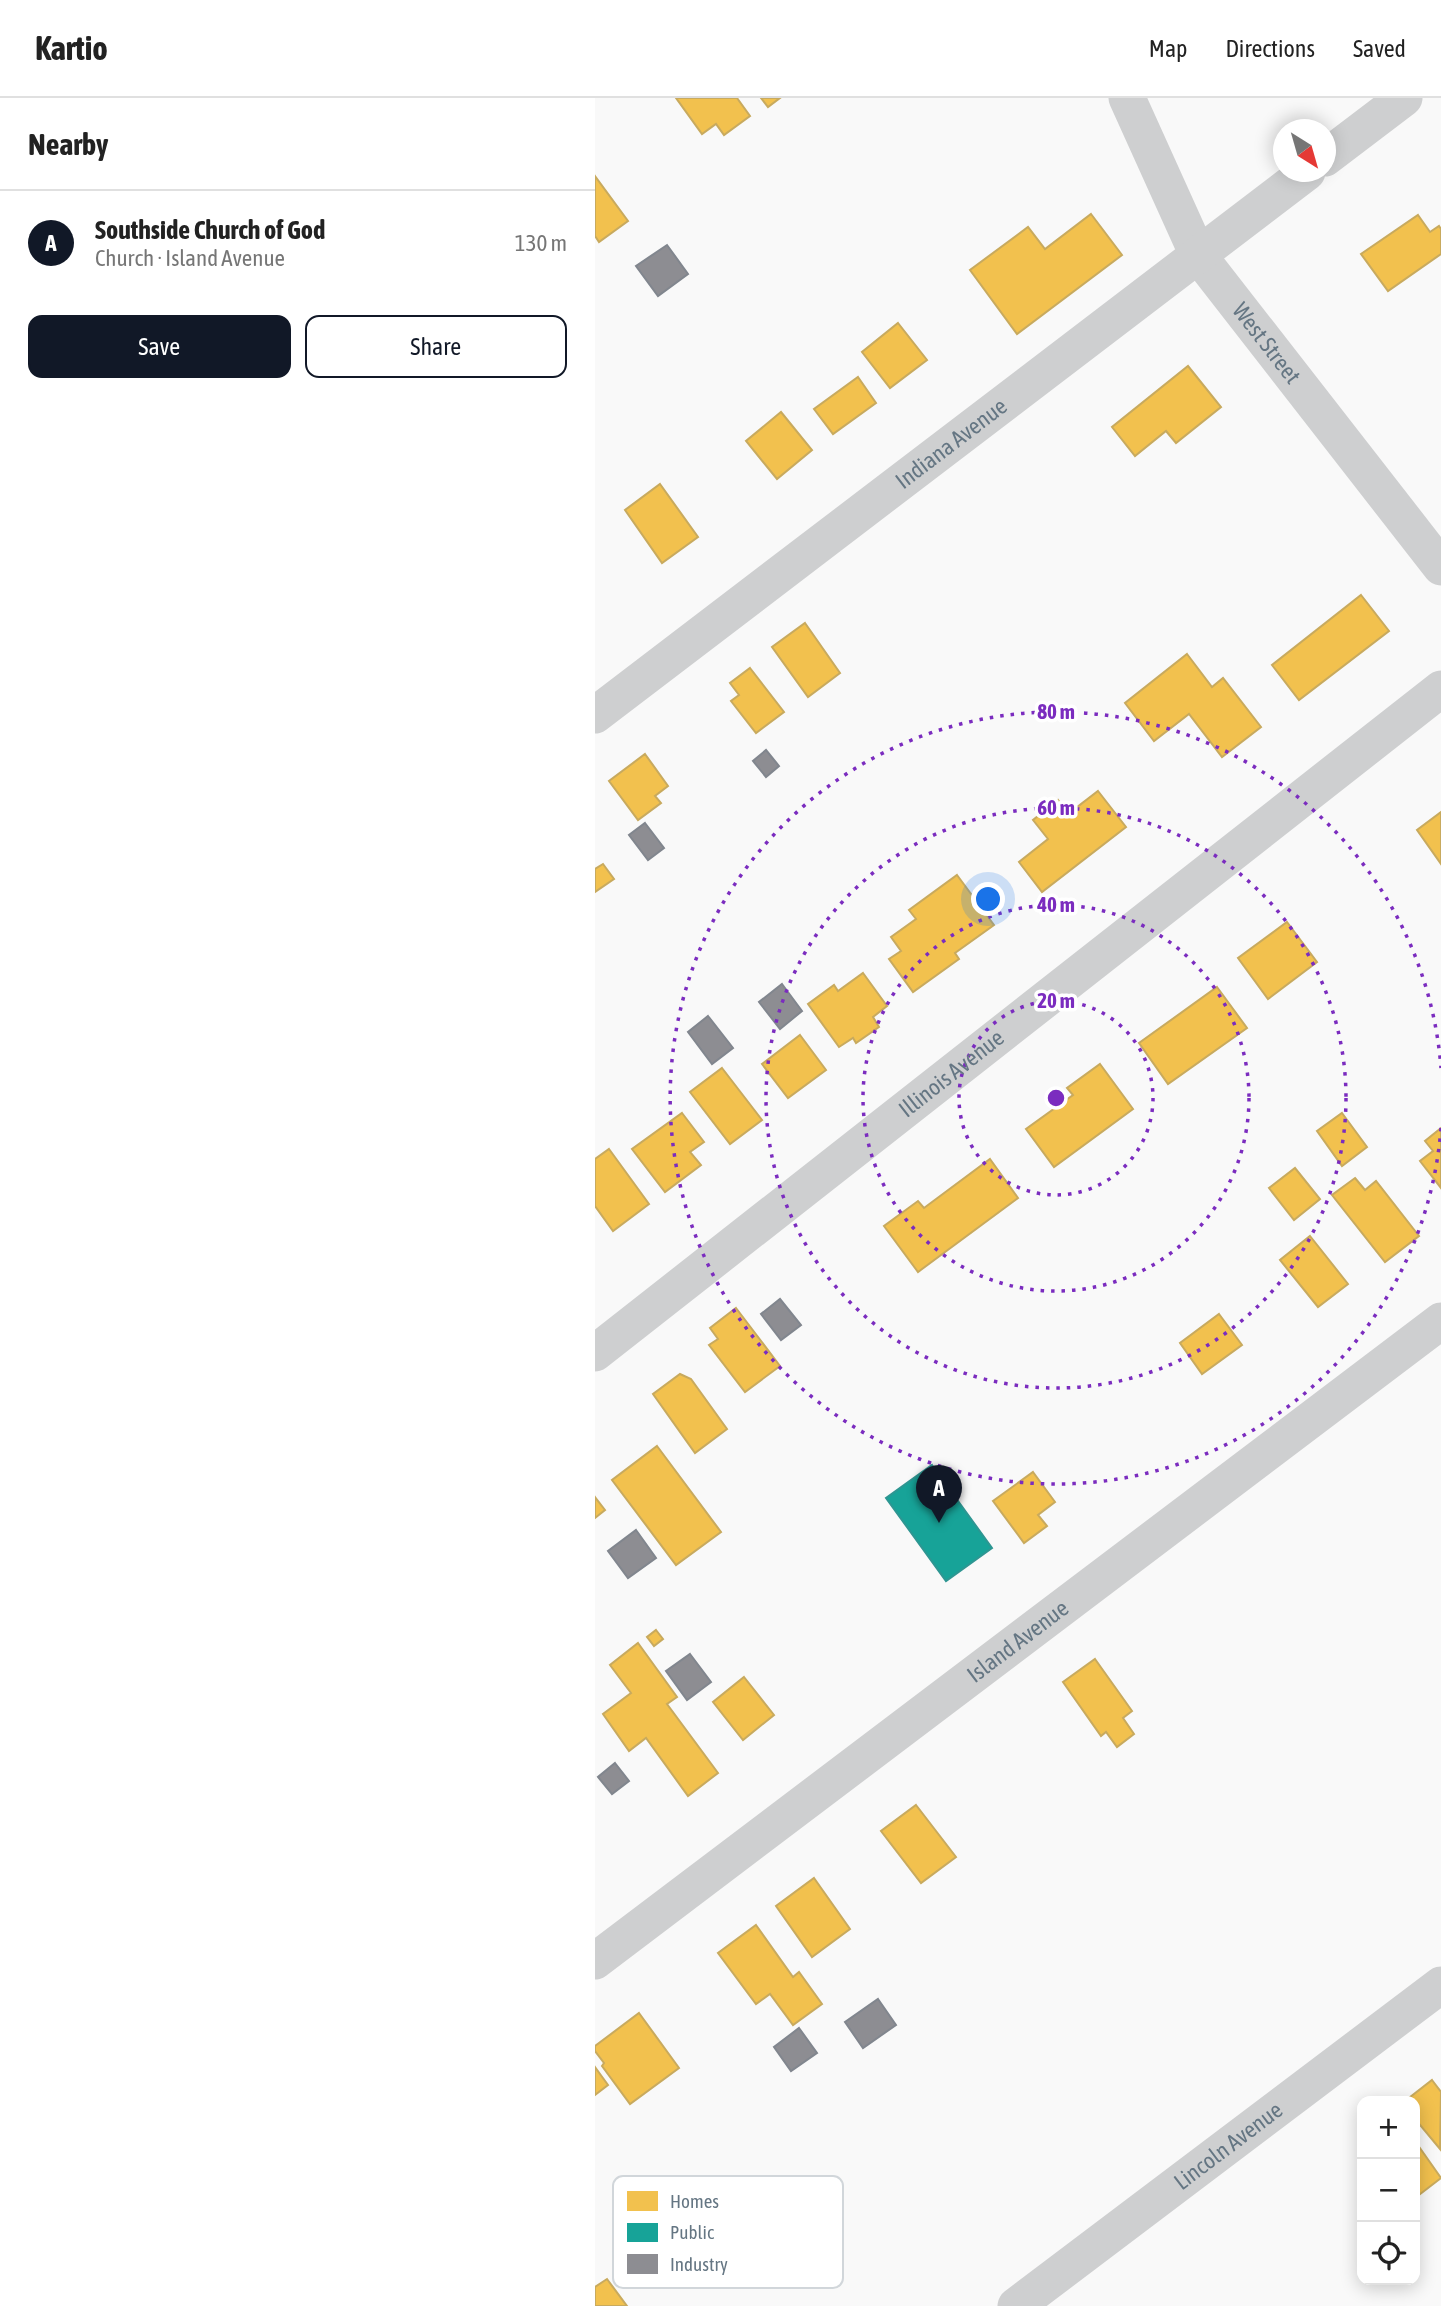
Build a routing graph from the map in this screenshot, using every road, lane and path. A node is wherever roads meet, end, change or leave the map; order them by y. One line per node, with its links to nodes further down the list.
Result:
1 (1127, 98): 5 (street, West Street)
2 (1404, 98): 3 (street)
3 (1336, 150)
4 (1294, 182): 5 (street, Indiana Avenue)
5 (1198, 255): 6 (street, West Street); 8 (street, Indiana Avenue)
6 (1441, 567)
7 (1441, 689): 10 (street, Illinois Avenue)
8 (595, 715)
9 (1441, 1321): 11 (street, Island Avenue)
10 (595, 1353)
11 (595, 1961)
12 (1441, 1985): 13 (street, Lincoln Avenue)
13 (1017, 2306)

